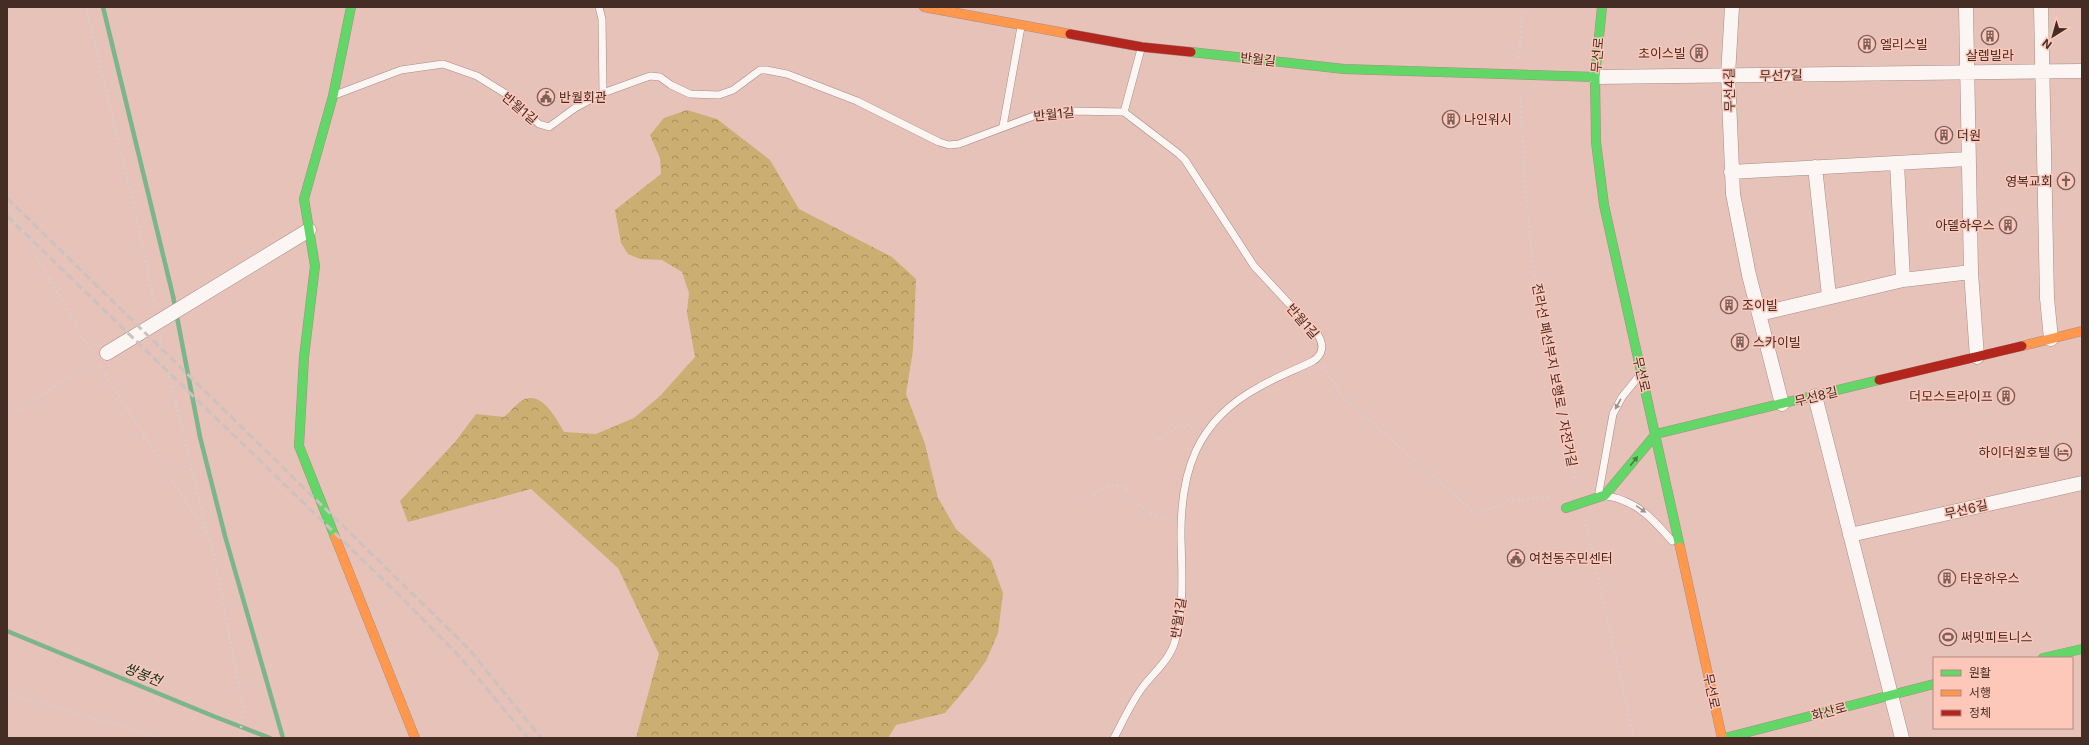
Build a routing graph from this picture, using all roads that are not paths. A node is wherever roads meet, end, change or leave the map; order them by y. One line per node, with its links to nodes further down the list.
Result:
1 (351, 7): 16 (street)
2 (599, 7): 15 (lane)
3 (924, 7): 8 (street, 반월길)
4 (1602, 7): 14 (street, 무선로)
5 (1732, 7): 13 (street, 무선4길)
6 (1966, 7): 12 (street)
7 (2041, 7): 10 (street)
8 (1021, 25): 9 (street, 반월길); 18 (lane)
9 (1142, 46): 14 (street, 반월길); 17 (lane)
10 (2043, 71): 11 (street, 무선7길); 12 (street, 무선7길); 29 (street)
11 (2082, 71)
12 (1967, 72): 13 (street, 무선7길); 19 (street)
13 (1728, 75): 14 (street, 무선7길); 22 (street, 무선4길)
14 (1595, 77): 32 (street, 무선로)
15 (604, 93): 16 (lane, 반월1길); 18 (lane, 반월1길)
16 (333, 96): 23 (street)
17 (1124, 112): 18 (lane, 반월1길); 46 (lane, 반월1길)
18 (1004, 126)
19 (1968, 159): 20 (street); 24 (street)
20 (1897, 163): 21 (street); 25 (street)
21 (1815, 168): 22 (street); 26 (street)
22 (1731, 172): 27 (street, 무선4길)
23 (309, 230): 30 (street); 45 (street)
24 (1971, 272): 25 (street); 31 (street)
25 (1904, 280): 26 (street)
26 (1828, 296): 27 (street)
27 (1759, 314): 34 (street, 무선4길)
28 (2082, 332): 29 (street, 무선8길)
29 (2051, 339): 31 (street, 무선8길)
30 (102, 356)
31 (1977, 357): 33 (street, 무선8길)
32 (1642, 373): 35 (street, 무선로); 37 (lane, one-way to 37)
33 (1816, 396): 34 (street, 무선8길); 39 (street)
34 (1782, 404): 35 (street, 무선8길)
35 (1656, 434): 37 (street, one-way to 35); 40 (street, 무선로)
36 (2082, 483): 39 (street, 무선6길)
37 (1601, 497): 38 (street); 40 (lane, one-way to 40)
38 (1566, 508)
39 (1850, 535): 44 (street)
40 (1682, 553): 47 (street, 무선로)
41 (2082, 649): 42 (street)
42 (2047, 657)
43 (1933, 684): 44 (street, 화산로)
44 (1891, 695): 47 (street, 화산로); 48 (street)
45 (415, 738)
46 (1114, 738)
47 (1724, 738)
48 (1902, 738)

